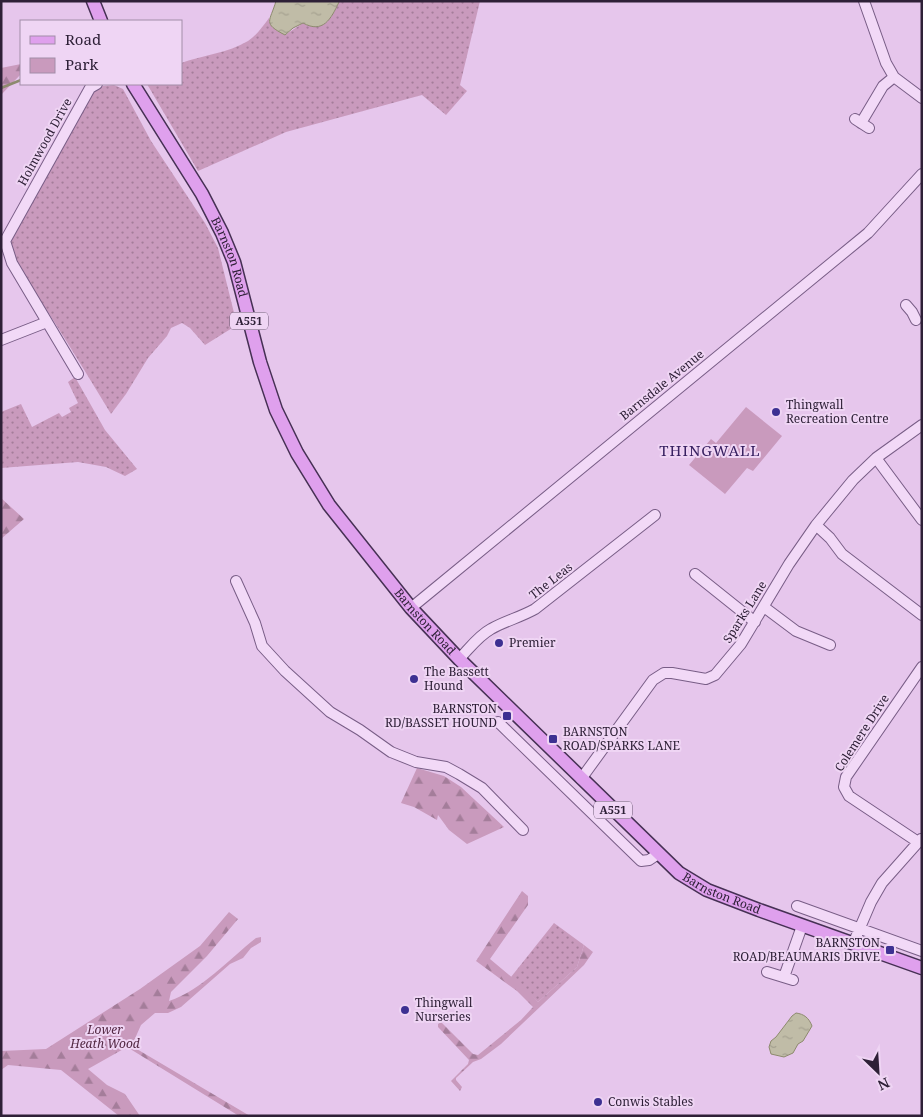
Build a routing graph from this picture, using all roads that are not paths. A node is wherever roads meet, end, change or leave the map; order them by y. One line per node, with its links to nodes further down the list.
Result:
1 (93, 1): 3 (main road)
2 (864, 1): 4 (street)
3 (101, 20)
4 (894, 77): 7 (street); 8 (street)
5 (95, 85): 10 (street, Holmwood Drive)
6 (134, 85): 21 (main road, Barnston Road / A551)
7 (922, 98)
8 (862, 123)
9 (922, 174): 21 (street, Barnsdale Avenue)
10 (47, 322): 11 (street); 12 (street, Holmwood Drive)
11 (1, 340)
12 (78, 374)
13 (922, 425): 14 (street, Sparks Lane)
14 (876, 458): 16 (street); 17 (street, Sparks Lane)
15 (654, 515): 25 (street, The Leas)
16 (922, 520)
17 (816, 525): 20 (street, Sparks Lane); 22 (street)
18 (695, 574): 23 (street)
19 (236, 581): 29 (street)
20 (764, 607): 23 (street, Sparks Lane); 24 (street)
21 (411, 608): 25 (main road, Barnston Road / A551)
22 (922, 615)
23 (755, 622): 28 (street, Sparks Lane)
24 (830, 645)
25 (459, 659): 28 (main road, Barnston Road / A551)
26 (922, 667): 30 (street, Colemere Drive)
27 (498, 722): 31 (street)
28 (581, 780): 31 (main road, Barnston Road / A551)
29 (522, 830)
30 (920, 840): 34 (street)
31 (658, 854): 33 (main road, Barnston Road / A551)
32 (797, 906): 34 (street)
33 (802, 926): 35 (main road, Barnston Road / A551); 38 (street)
34 (860, 929): 35 (street); 36 (street)
35 (853, 944): 37 (main road, Barnston Road / A551)
36 (922, 951)
37 (922, 968)
38 (767, 972)

